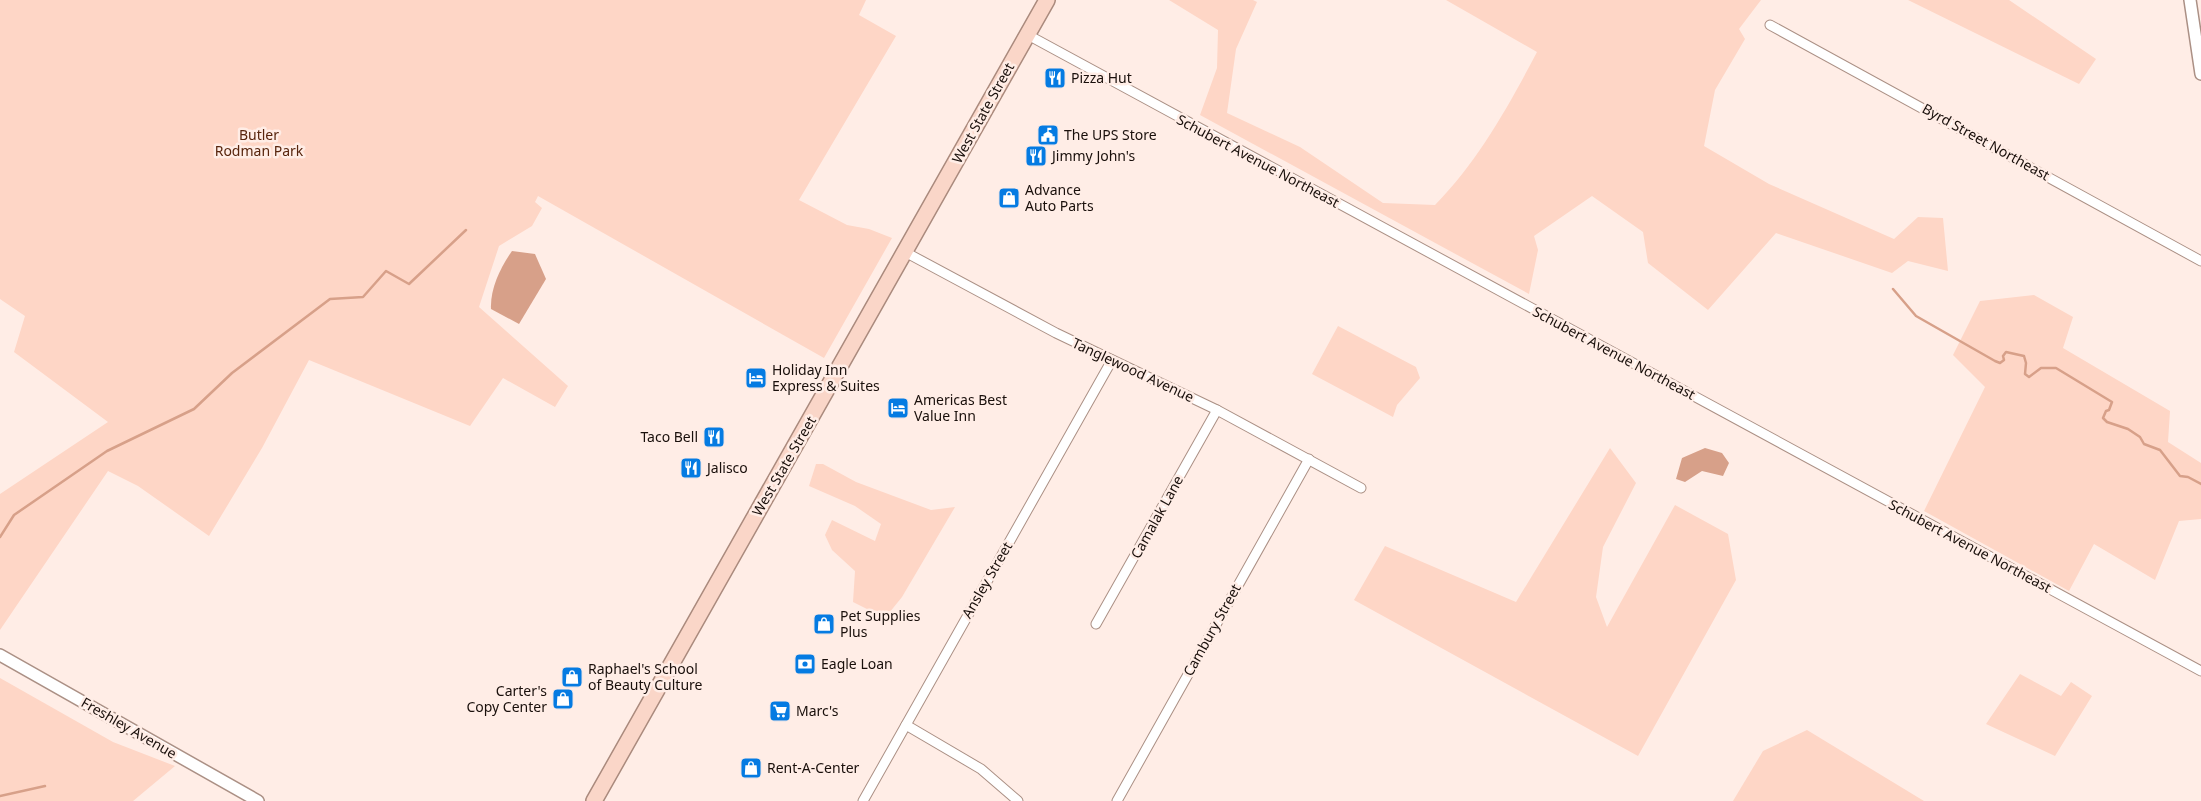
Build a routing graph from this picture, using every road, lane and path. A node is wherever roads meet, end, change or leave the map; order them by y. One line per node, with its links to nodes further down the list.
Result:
1 (1047, 0): 4 (highway, West State Street)
2 (2190, 0): 5 (street)
3 (1770, 25): 7 (street, Byrd Street Northeast)
4 (1028, 35): 6 (highway, West State Street); 14 (street, Schubert Avenue Northeast)
5 (2201, 74)
6 (905, 252): 8 (street, Tanglewood Avenue); 17 (highway, West State Street)
7 (2201, 261)
8 (1112, 360): 9 (street, Tanglewood Avenue); 15 (street, Ansley Street)
9 (1217, 410): 10 (street, Tanglewood Avenue); 12 (street, Camalak Lane)
10 (1309, 459): 11 (street, Tanglewood Avenue); 20 (street, Cambury Street)
11 (1362, 488)
12 (1096, 624)
13 (0, 655): 16 (street, Freshley Avenue)
14 (2201, 671)
15 (906, 725): 18 (street, Ansley Street); 19 (street)
16 (258, 801)
17 (594, 801)
18 (863, 801)
19 (1018, 801)
20 (1116, 801)

